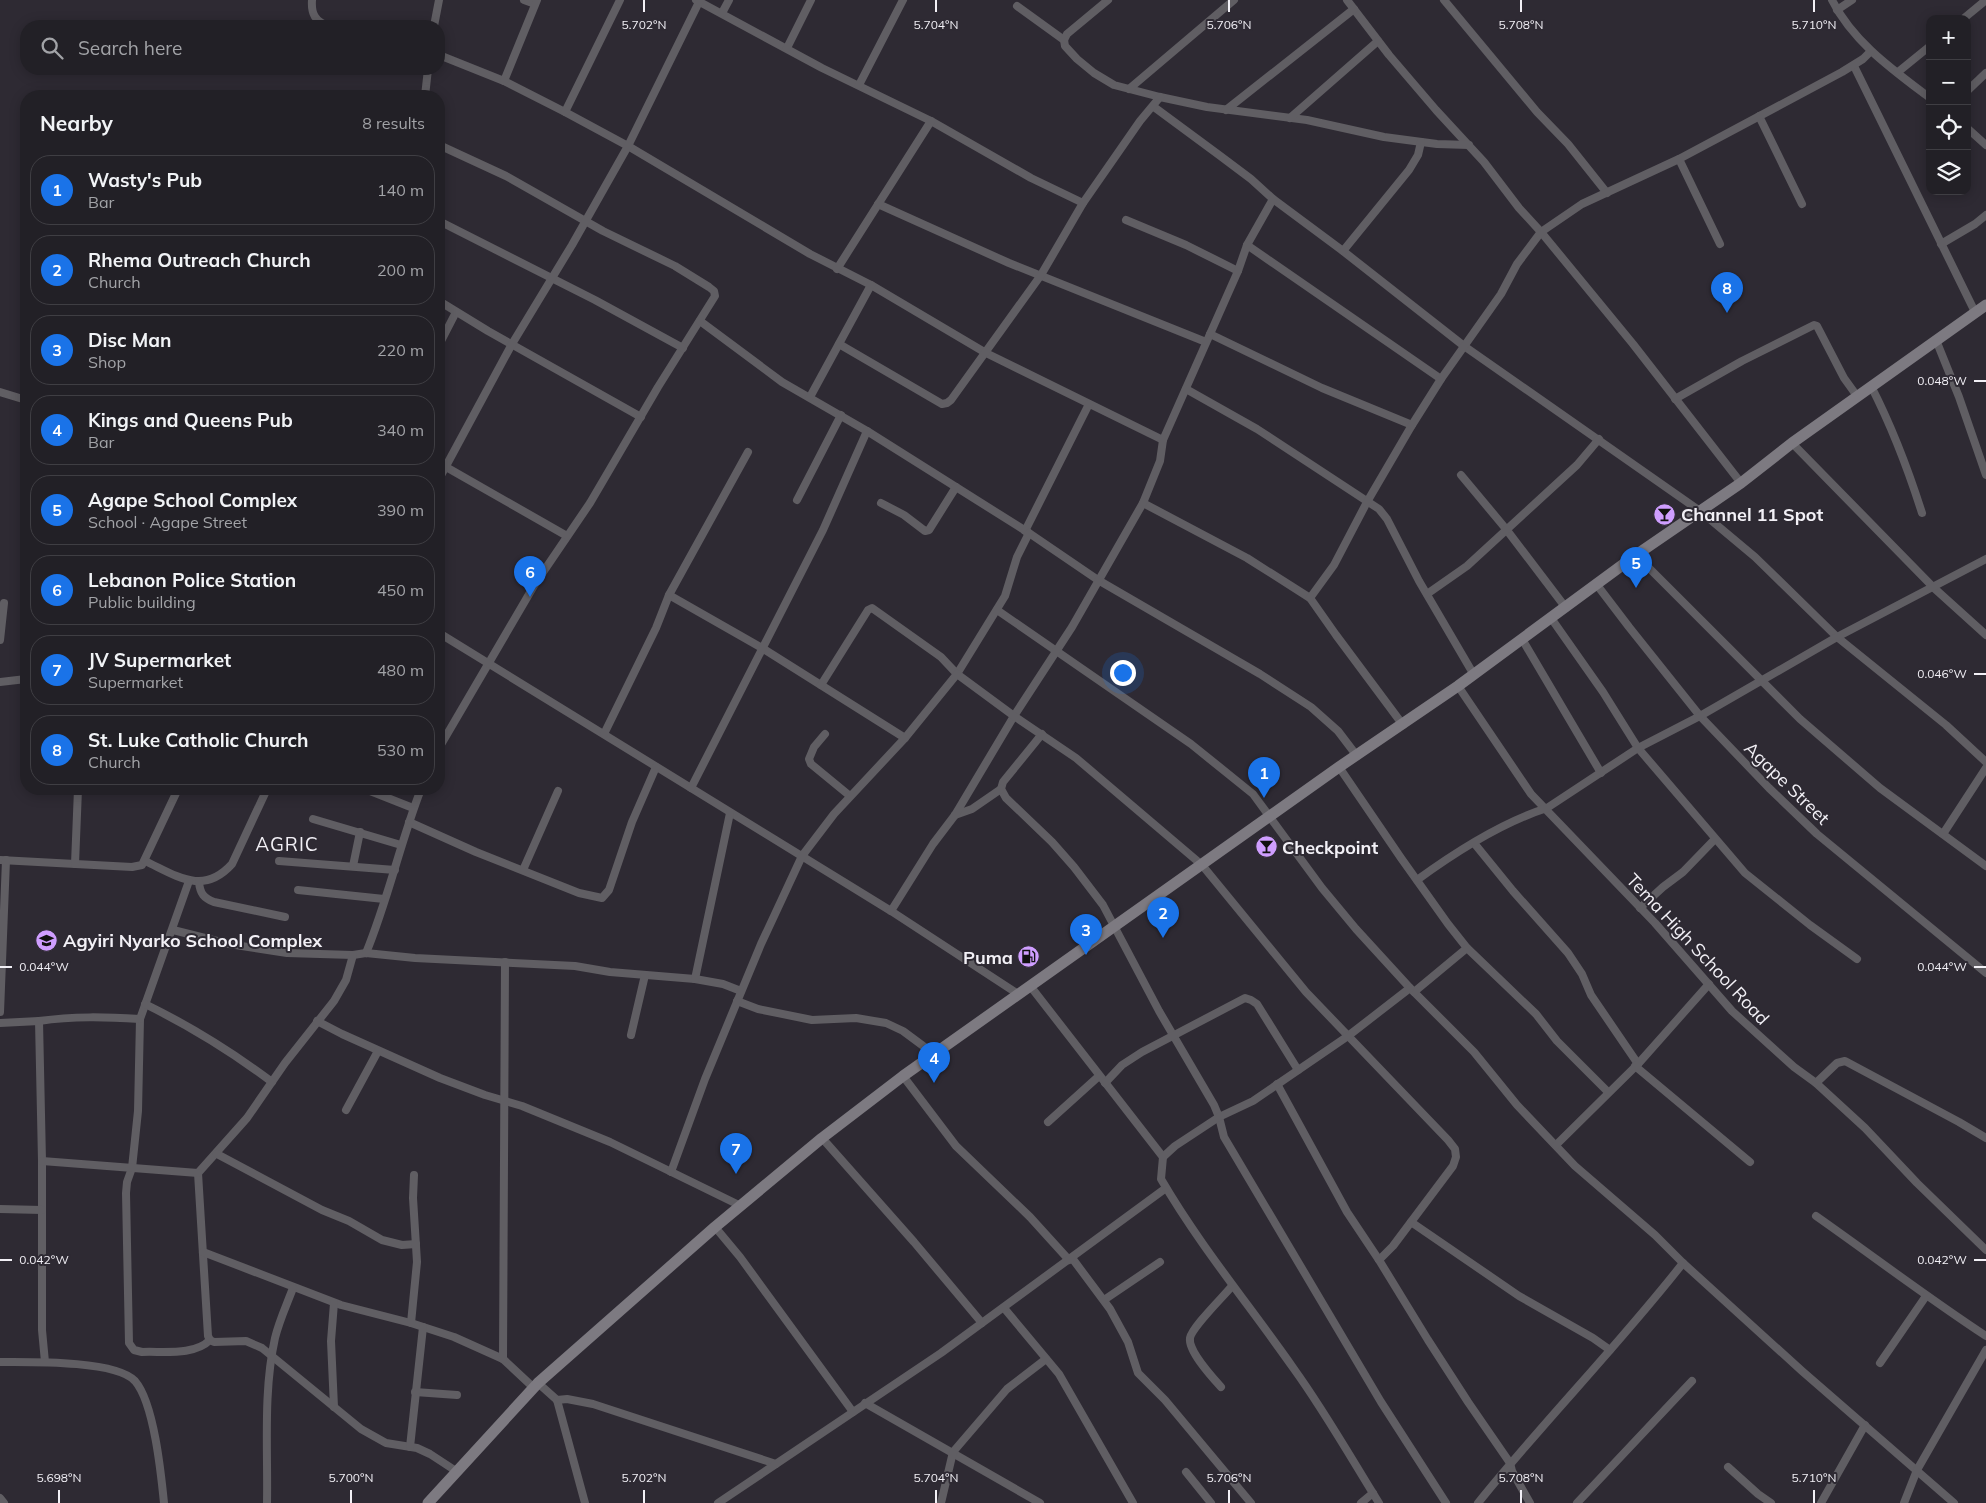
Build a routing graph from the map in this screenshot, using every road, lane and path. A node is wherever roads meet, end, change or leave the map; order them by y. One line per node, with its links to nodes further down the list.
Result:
1 (312, 0): 22 (street)
2 (439, 0): 23 (street)
3 (524, 0): 16 (street)
4 (620, 0): 43 (street)
5 (729, 0): 20 (street)
6 (810, 0): 26 (street)
7 (903, 0): 35 (street)
8 (1108, 0): 24 (street)
9 (1234, 0): 37 (street)
10 (1347, 0): 18 (street)
11 (1444, 0): 54 (street)
12 (1832, 0): 19 (street)
13 (1852, 0): 19 (street)
14 (1986, 0): 21 (street)
15 (697, 1): 20 (street); 51 (street)
16 (536, 2): 34 (street)
17 (1017, 6): 24 (street)
18 (1354, 9): 25 (street); 42 (street)
19 (1837, 10): 28 (street)
20 (722, 13): 26 (street)
21 (1968, 15)
22 (316, 20)
23 (435, 20)
24 (1064, 40): 37 (street)
25 (1378, 41): 45 (street); 49 (street)
26 (787, 48): 35 (street)
27 (1926, 49): 31 (street)
28 (1871, 51): 30 (street); 31 (street)
29 (445, 57): 34 (street)
30 (1854, 66): 44 (street); 65 (street)
31 (1898, 72): 39 (street)
32 (1986, 74): 36 (street)
33 (427, 75): 38 (street)
34 (504, 81): 43 (street)
35 (859, 85): 46 (street)
36 (1971, 87)
37 (1129, 89): 40 (street)
38 (426, 90)
39 (1926, 95)
40 (1160, 98): 41 (street); 42 (street)
41 (1154, 107): 55 (street); 56 (street)
42 (1226, 110): 45 (street)
43 (565, 112): 51 (street)
44 (1759, 116): 53 (street); 58 (street)
45 (1290, 118): 48 (street)
46 (931, 121): 56 (street); 57 (street)
47 (1971, 132): 50 (street)
48 (1421, 142): 49 (street); 67 (street)
49 (1469, 145): 63 (street)
50 (1986, 145)
51 (628, 146): 60 (street); 68 (street)
52 (445, 149): 60 (street)
53 (1679, 159): 54 (street); 64 (street)
54 (1607, 193): 63 (street)
55 (1273, 199): 66 (street); 67 (street)
56 (1083, 203): 70 (street)
57 (878, 204): 68 (street); 70 (street)
58 (1802, 204)
59 (1986, 215): 65 (street)
60 (586, 220): 71 (street); 77 (street)
61 (1126, 220): 69 (street)
62 (445, 223): 71 (street)
63 (1541, 232): 84 (street); 94 (street)
64 (1720, 244)
65 (1941, 244): 76 (street)
66 (1247, 246): 69 (street); 87 (street)
67 (1342, 251): 84 (street)
68 (837, 269): 72 (street)
69 (1238, 270): 79 (street)
70 (1041, 275): 81 (street); 86 (street)
71 (551, 278): 82 (street); 85 (street)
72 (871, 285): 83 (street); 86 (street)
73 (445, 305): 75 (street)
74 (1986, 305): 76 (main road)
75 (456, 312): 78 (street); 82 (street)
76 (1975, 312): 80 (main road)
77 (700, 321): 85 (street); 92 (street)
78 (445, 333)
79 (1210, 334): 81 (street); 98 (street)
80 (1936, 340): 88 (main road); 107 (street)
81 (1206, 342): 89 (street)
82 (512, 344): 97 (street); 104 (street)
83 (839, 344): 86 (street); 92 (street)
84 (1464, 346): 87 (street); 101 (street)
85 (683, 348): 97 (street)
86 (986, 353): 95 (street)
87 (1441, 379): 98 (street)
88 (1871, 386): 91 (main road); 115 (street)
89 (1186, 389): 100 (street); 111 (street)
90 (0, 392): 93 (street)
91 (1857, 396): 94 (street); 102 (main road)
92 (810, 397): 96 (street)
93 (20, 398)
94 (1675, 399): 108 (street)
95 (1089, 404): 100 (street); 117 (street)
96 (841, 414): 99 (street); 110 (street)
97 (641, 417): 118 (street)
98 (1412, 424): 111 (street)
99 (867, 431): 109 (street); 136 (street)
100 (1163, 440): 113 (street)
101 (1598, 440): 114 (street); 116 (street)
102 (1792, 443): 108 (main road); 123 (street)
103 (748, 452): 125 (street)
104 (445, 460)
105 (445, 467): 118 (street)
106 (1461, 475): 116 (street)
107 (1986, 475)
108 (1741, 482): 114 (main road)
109 (956, 487): 112 (street); 117 (street)
110 (798, 500)
111 (1367, 502): 124 (street); 126 (street)
112 (881, 503)
113 (1142, 503): 121 (street); 126 (street)
114 (1700, 511): 119 (main road); 133 (street)
115 (1922, 513)
116 (1506, 529): 124 (street); 128 (street)
117 (1027, 532): 121 (street); 129 (street)
118 (567, 536): 138 (street)
119 (1636, 555): 122 (main road); 142 (street)
120 (1986, 559): 123 (street)
121 (1098, 580): 137 (street); 155 (street)
122 (1597, 585): 128 (main road); 147 (street, Agape Street)
123 (1934, 588): 131 (street); 133 (street)
124 (1427, 594): 140 (street)
125 (670, 595): 136 (street); 149 (street)
126 (1310, 598): 148 (street)
127 (4, 603): 135 (street)
128 (1566, 608): 130 (main road)
129 (997, 610): 137 (street); 139 (street)
130 (1551, 618): 134 (main road); 154 (street)
131 (1986, 635)
132 (445, 637): 138 (street)
133 (1837, 637): 142 (street); 156 (street)
134 (1522, 639): 140 (main road); 160 (street)
135 (0, 640)
136 (762, 648): 144 (street); 161 (street)
137 (1057, 650): 146 (street); 174 (street)
138 (488, 662): 149 (street); 152 (street)
139 (957, 674): 144 (street); 146 (street); 153 (street)
140 (1474, 675): 145 (main road)
141 (20, 680): 143 (street)
142 (1760, 680): 147 (street); 178 (street)
143 (0, 682)
144 (821, 685): 153 (street)
145 (1458, 686): 148 (main road); 171 (street, Tema High School Road)
146 (1014, 716): 151 (street); 173 (street)
147 (1700, 716): 154 (street); 207 (street, Agape Street)
148 (1403, 725): 155 (main road)
149 (604, 734): 157 (street)
150 (825, 734): 169 (street)
151 (1042, 734): 162 (street); 187 (street)
152 (445, 736)
153 (905, 738): 169 (street)
154 (1638, 748): 160 (street); 179 (street)
155 (1357, 756): 158 (main road)
156 (1986, 762)
157 (656, 767): 161 (street); 191 (street)
158 (1339, 767): 174 (main road); 192 (street)
159 (1986, 768): 178 (street)
160 (1601, 773): 171 (street)
161 (690, 788): 172 (street)
162 (1001, 789): 173 (street); 200 (street)
163 (558, 791): 191 (street)
164 (78, 795): 186 (street)
165 (175, 795): 184 (street)
166 (265, 795): 194 (street)
167 (380, 795): 170 (street)
168 (418, 795): 170 (street)
169 (850, 796): 182 (street)
170 (413, 808): 176 (street)
171 (1547, 808): 180 (street); 197 (street, Tema High School Road)
172 (730, 813): 182 (street); 209 (street)
173 (955, 815): 198 (street)
174 (1271, 816): 187 (main road); 212 (street)
175 (312, 819): 177 (street)
176 (409, 822): 181 (street); 191 (street)
177 (360, 832): 181 (street); 188 (street)
178 (1943, 834): 189 (street)
179 (1715, 839): 197 (street); 205 (street)
180 (1474, 844): 192 (street); 227 (street)
181 (401, 845): 190 (street)
182 (802, 856): 198 (street); 213 (street)
183 (3, 860): 186 (street); 217 (street)
184 (145, 861): 186 (street); 193 (street)
185 (280, 861): 188 (street)
186 (75, 864)
187 (1202, 865): 200 (main road); 223 (street)
188 (353, 866): 190 (street)
189 (1986, 866)
190 (395, 870): 196 (street)
191 (523, 870)
192 (1417, 880): 202 (street)
193 (190, 881): 194 (street); 201 (street)
194 (199, 882): 199 (street)
195 (298, 890): 196 (street)
196 (384, 899): 203 (street)
197 (1640, 908): 210 (street, Tema High School Road)
198 (891, 911): 214 (street)
199 (285, 917)
200 (1114, 928): 211 (main road); 224 (street)
201 (173, 930): 204 (street); 216 (street)
202 (1467, 948): 212 (street); 235 (street)
203 (366, 954): 204 (street); 206 (street)
204 (353, 955): 220 (street)
205 (1857, 959)
206 (505, 962): 208 (street); 236 (street)
207 (1986, 973)
208 (646, 975): 209 (street); 222 (street)
209 (695, 979): 213 (street)
210 (1709, 984): 227 (street); 233 (street, Tema High School Road)
211 (1031, 987): 214 (main road); 230 (street)
212 (1412, 990): 223 (street); 242 (street)
213 (741, 991): 215 (street)
214 (1018, 994): 226 (main road)
215 (737, 1001): 226 (street); 249 (street)
216 (145, 1004): 218 (street); 231 (street)
217 (0, 1012)
218 (140, 1019): 219 (street); 247 (street)
219 (39, 1021): 221 (street); 245 (street)
220 (317, 1021): 225 (street); 231 (street)
221 (0, 1023)
222 (630, 1035)
223 (1348, 1036): 228 (street); 256 (street)
224 (1173, 1037): 228 (street); 232 (street); 238 (street)
225 (378, 1050): 236 (street); 237 (street)
226 (934, 1054): 229 (main road)
227 (1636, 1065): 235 (street); 246 (street)
228 (1298, 1070): 234 (street)
229 (903, 1076): 240 (main road); 261 (street)
230 (1099, 1076): 232 (street); 239 (street)
231 (272, 1082): 243 (street)
232 (1105, 1083): 244 (street)
233 (1816, 1083): 241 (street); 259 (street, Tema High School Road)
234 (1277, 1084): 238 (street); 262 (street)
235 (1608, 1092): 242 (street)
236 (504, 1100): 249 (street); 279 (street)
237 (346, 1110)
238 (1219, 1117): 244 (street); 317 (street)
239 (1048, 1122)
240 (822, 1138): 252 (main road); 272 (street)
241 (1986, 1138)
242 (1556, 1146): 264 (street)
243 (216, 1154): 248 (street); 258 (street)
244 (1163, 1157): 251 (street)
245 (42, 1161): 247 (street); 254 (street)
246 (1750, 1162)
247 (132, 1168): 248 (street); 275 (street)
248 (198, 1172): 260 (street)
249 (672, 1172): 252 (street)
250 (414, 1176): 258 (street)
251 (1166, 1188): 261 (street); 265 (street)
252 (741, 1206): 257 (main road)
253 (0, 1209): 254 (street)
254 (42, 1210): 282 (street)
255 (1816, 1216): 267 (street)
256 (1411, 1222): 262 (street); 276 (street)
257 (715, 1227): 285 (main road); 292 (street)
258 (416, 1244): 271 (street)
259 (1986, 1250)
260 (203, 1252): 266 (street); 275 (street)
261 (1070, 1259): 268 (street); 270 (street)
262 (1379, 1260): 296 (street)
263 (1160, 1262): 268 (street)
264 (1683, 1263): 276 (street); 293 (street)
265 (1232, 1286): 286 (street); 302 (street)
266 (293, 1288): 269 (street); 278 (street)
267 (1926, 1296): 274 (street); 283 (street)
268 (1104, 1300): 314 (street)
269 (334, 1303): 271 (street); 291 (street)
270 (1004, 1308): 272 (street); 280 (street)
271 (411, 1323): 273 (street)
272 (982, 1323): 290 (street)
273 (423, 1327): 279 (street); 287 (street)
274 (1986, 1336)
275 (210, 1340): 278 (street)
276 (1610, 1350): 296 (street)
277 (1986, 1350): 299 (street)
278 (272, 1355): 291 (street); 306 (street)
279 (502, 1359): 285 (street)
280 (1046, 1359): 295 (street); 312 (street)
281 (0, 1362): 282 (street)
282 (45, 1362): 305 (street)
283 (1880, 1363)
284 (1692, 1381): 320 (street)
285 (536, 1385): 289 (street); 300 (main road)
286 (1221, 1387)
287 (415, 1392): 288 (street); 294 (street)
288 (457, 1395)
289 (557, 1400): 297 (street); 308 (street)
290 (865, 1403): 292 (street); 295 (street)
291 (334, 1407): 294 (street)
292 (853, 1412): 297 (street)
293 (1865, 1425): 299 (street); 322 (street)
294 (410, 1447): 300 (street)
295 (952, 1452): 310 (street); 311 (street)
296 (1510, 1462): 318 (street); 319 (street)
297 (776, 1464): 309 (street)
298 (1728, 1467): 321 (street)
299 (1917, 1470): 323 (street); 324 (street)
300 (456, 1472): 307 (main road)
301 (1186, 1472): 313 (street)
302 (1373, 1493): 315 (street); 316 (street)
303 (0, 1498): 304 (street)
304 (4, 1503)
305 (164, 1503)
306 (267, 1503)
307 (428, 1503)
308 (585, 1503)
309 (718, 1503)
310 (941, 1503)
311 (1040, 1503)
312 (1133, 1503)
313 (1211, 1503)
314 (1251, 1503)
315 (1361, 1503)
316 (1379, 1503)
317 (1446, 1503)
318 (1478, 1503)
319 (1530, 1503)
320 (1577, 1503)
321 (1771, 1503)
322 (1820, 1503)
323 (1904, 1503)
324 (1954, 1503)

